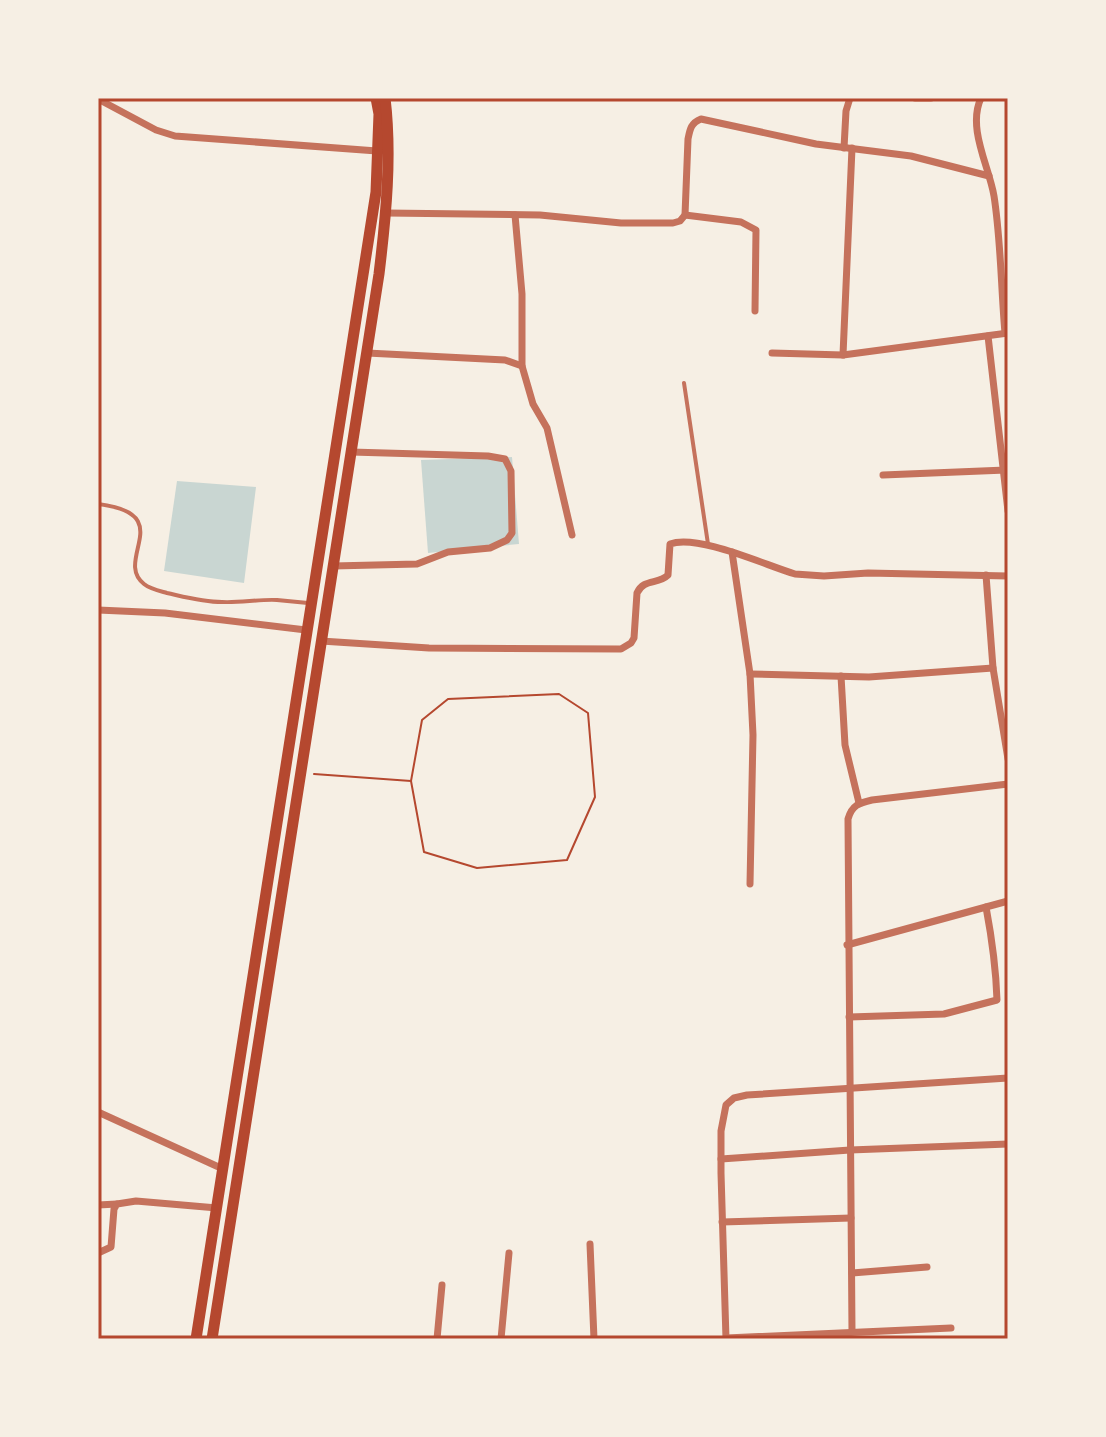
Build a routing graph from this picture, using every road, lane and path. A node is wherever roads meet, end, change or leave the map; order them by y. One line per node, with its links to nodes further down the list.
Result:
1 (376, 98): 9 (main road)
2 (385, 98): 11 (main road)
3 (850, 98): 8 (street)
4 (915, 98): 5 (street)
5 (931, 98)
6 (981, 98): 10 (street)
7 (98, 99): 9 (street)
8 (848, 148): 10 (street); 13 (street); 19 (street)
9 (377, 151): 33 (main road)
10 (989, 176): 15 (street)
11 (386, 213): 12 (street); 17 (main road)
12 (515, 215): 13 (street); 20 (street)
13 (685, 215): 14 (street)
14 (755, 311)
15 (1006, 333): 16 (street)
16 (988, 336): 19 (street); 23 (street)
17 (367, 353): 20 (street); 22 (main road)
18 (772, 353): 19 (street)
19 (843, 355)
20 (522, 366): 27 (street)
21 (684, 383): 28 (lane)
22 (351, 452): 30 (main road); 30 (street)
23 (1006, 470): 24 (street); 26 (street)
24 (883, 475)
25 (98, 504): 33 (lane)
26 (1008, 511)
27 (572, 535)
28 (708, 546): 29 (street); 36 (street)
29 (732, 552): 31 (street); 38 (street)
30 (333, 566): 36 (main road)
31 (986, 575): 32 (street); 37 (street)
32 (1008, 576)
33 (311, 603): 35 (main road)
34 (98, 610): 35 (street)
35 (306, 630): 56 (main road)
36 (321, 641): 41 (main road)
37 (993, 668): 39 (street); 40 (street)
38 (750, 674): 39 (street); 45 (street)
39 (841, 676): 44 (street)
40 (1008, 759)
41 (301, 773): 42 (path); 72 (main road)
42 (411, 781): 42 (path)
43 (1008, 784): 44 (street)
44 (859, 803): 48 (street)
45 (750, 884)
46 (1008, 901): 47 (street)
47 (986, 907): 48 (street); 49 (street)
48 (847, 945): 49 (street)
49 (849, 1017): 51 (street)
50 (1008, 1078): 51 (street)
51 (850, 1089): 54 (street); 55 (street)
52 (98, 1112): 56 (street)
53 (1008, 1144): 54 (street)
54 (850, 1150): 55 (street); 60 (street)
55 (721, 1159): 61 (street)
56 (223, 1169): 59 (main road)
57 (117, 1204): 58 (street); 59 (street); 63 (street)
58 (98, 1205)
59 (217, 1208): 71 (main road)
60 (851, 1218): 61 (street); 66 (street)
61 (722, 1222): 70 (street)
62 (590, 1244): 75 (street)
63 (98, 1253)
64 (509, 1253): 74 (street)
65 (927, 1267): 66 (street)
66 (852, 1273): 69 (street)
67 (442, 1285): 73 (street)
68 (951, 1328): 69 (street)
69 (852, 1331): 70 (street)
70 (726, 1338)
71 (196, 1339)
72 (212, 1339)
73 (437, 1339)
74 (501, 1339)
75 (594, 1339)

